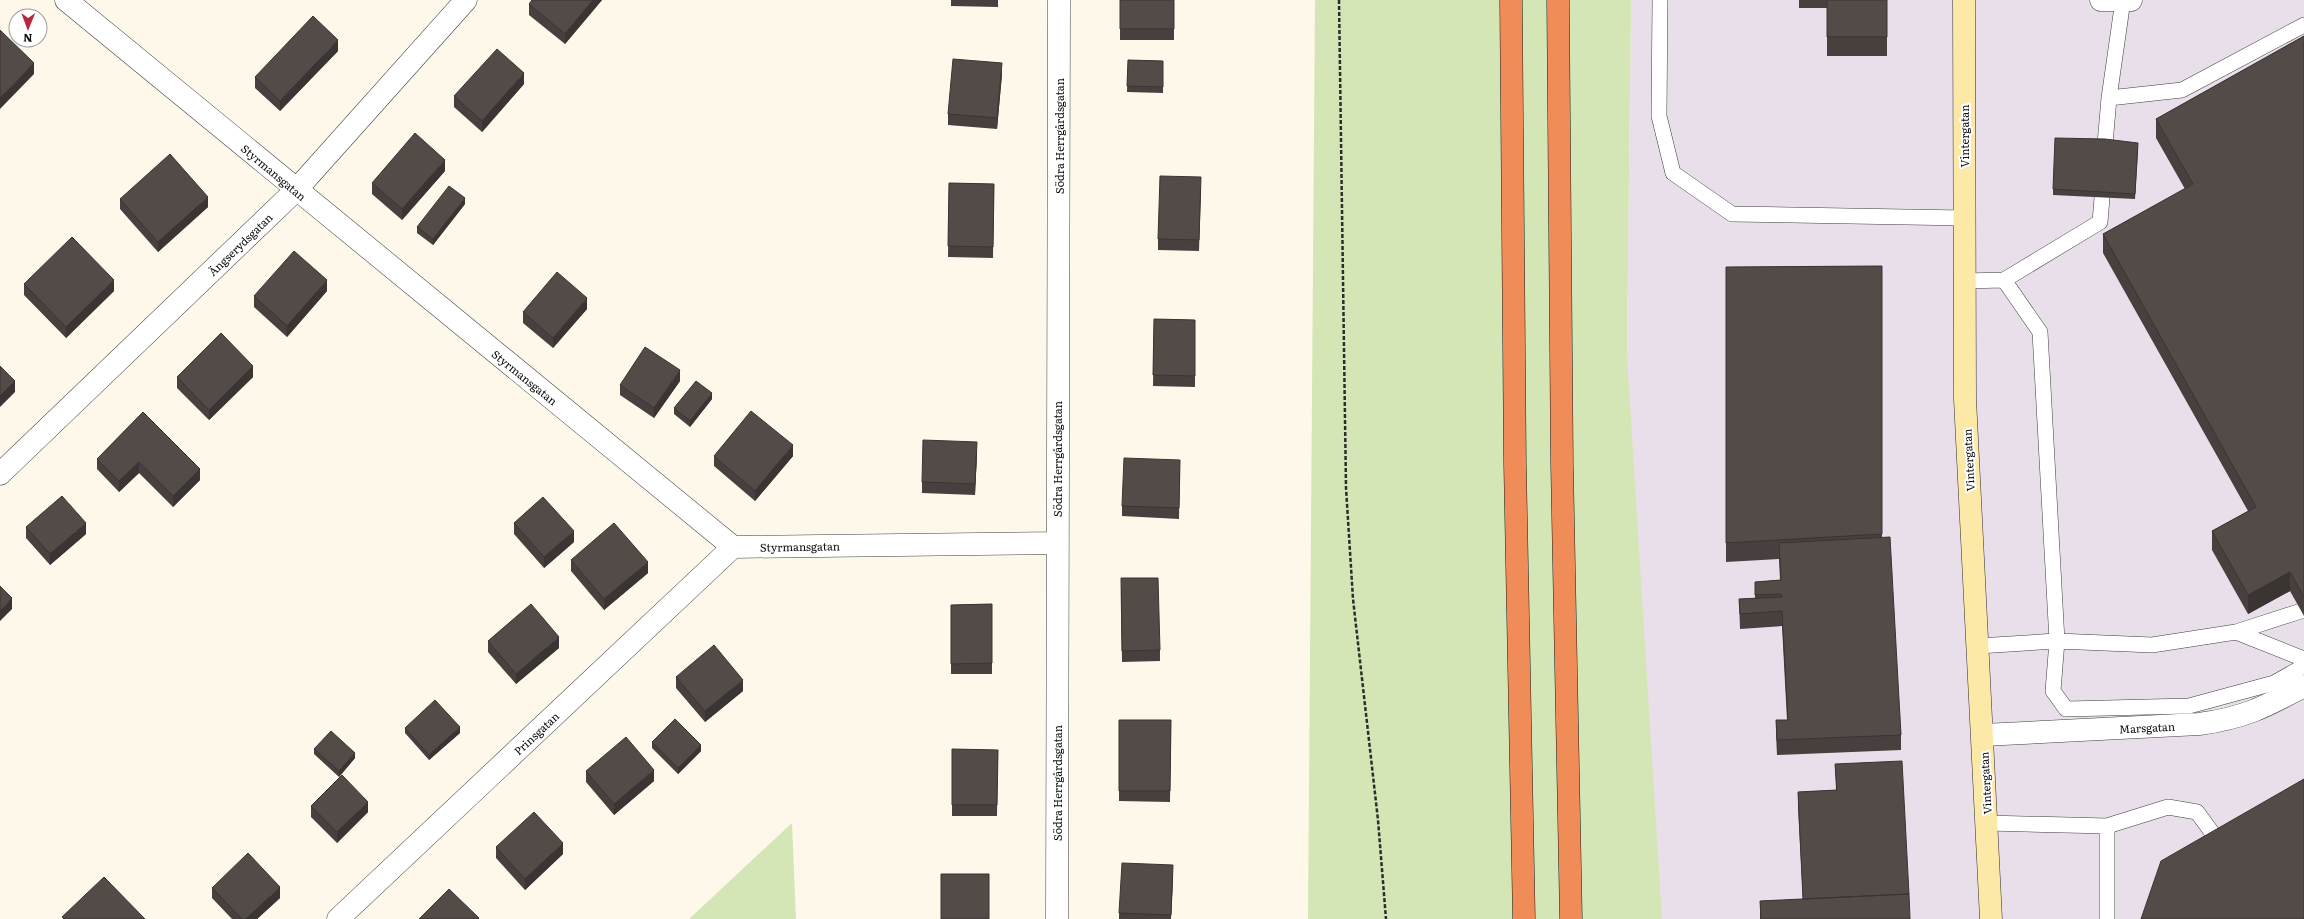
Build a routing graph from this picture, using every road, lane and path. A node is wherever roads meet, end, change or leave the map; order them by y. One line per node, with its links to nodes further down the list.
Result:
1 (66, 0): 15 (street, Styrmansgatan)
2 (466, 0): 15 (street, Ängserydsgatan)
3 (1059, 0): 21 (street, Södra Herrgårdsgatan)
4 (1339, 0): 36 (path)
5 (1511, 0): 37 (highway)
6 (1558, 0): 38 (highway)
7 (1660, 0): 17 (lane)
8 (1964, 0): 17 (street, Vintergatan)
9 (2101, 0): 10 (street)
10 (2123, 0): 11 (street); 13 (lane)
11 (2131, 0)
12 (2304, 24): 13 (lane)
13 (2109, 98): 14 (lane)
14 (2105, 144)
15 (296, 190): 20 (street, Ängserydsgatan); 22 (street, Styrmansgatan)
16 (2102, 198): 18 (lane)
17 (1964, 218): 19 (street, Vintergatan)
18 (2004, 280): 19 (lane); 25 (lane)
19 (1965, 281): 26 (street, Vintergatan)
20 (0, 474)
21 (1057, 543): 22 (street, Styrmansgatan); 35 (street, Södra Herrgårdsgatan)
22 (733, 547): 34 (street, Prinsgatan)
23 (2301, 611): 24 (lane)
24 (2236, 632): 25 (lane); 27 (lane)
25 (2057, 641): 26 (lane); 28 (lane)
26 (1978, 646): 30 (street, Vintergatan)
27 (2304, 659)
28 (2304, 666)
29 (2304, 686): 30 (street, Marsgatan)
30 (1983, 735): 31 (street, Vintergatan)
31 (1987, 823): 32 (lane); 39 (street, Vintergatan)
32 (2107, 826): 33 (lane); 40 (lane)
33 (2221, 845)
34 (338, 919)
35 (1057, 919)
36 (1386, 919)
37 (1524, 919)
38 (1571, 919)
39 (1991, 919)
40 (2107, 919)

